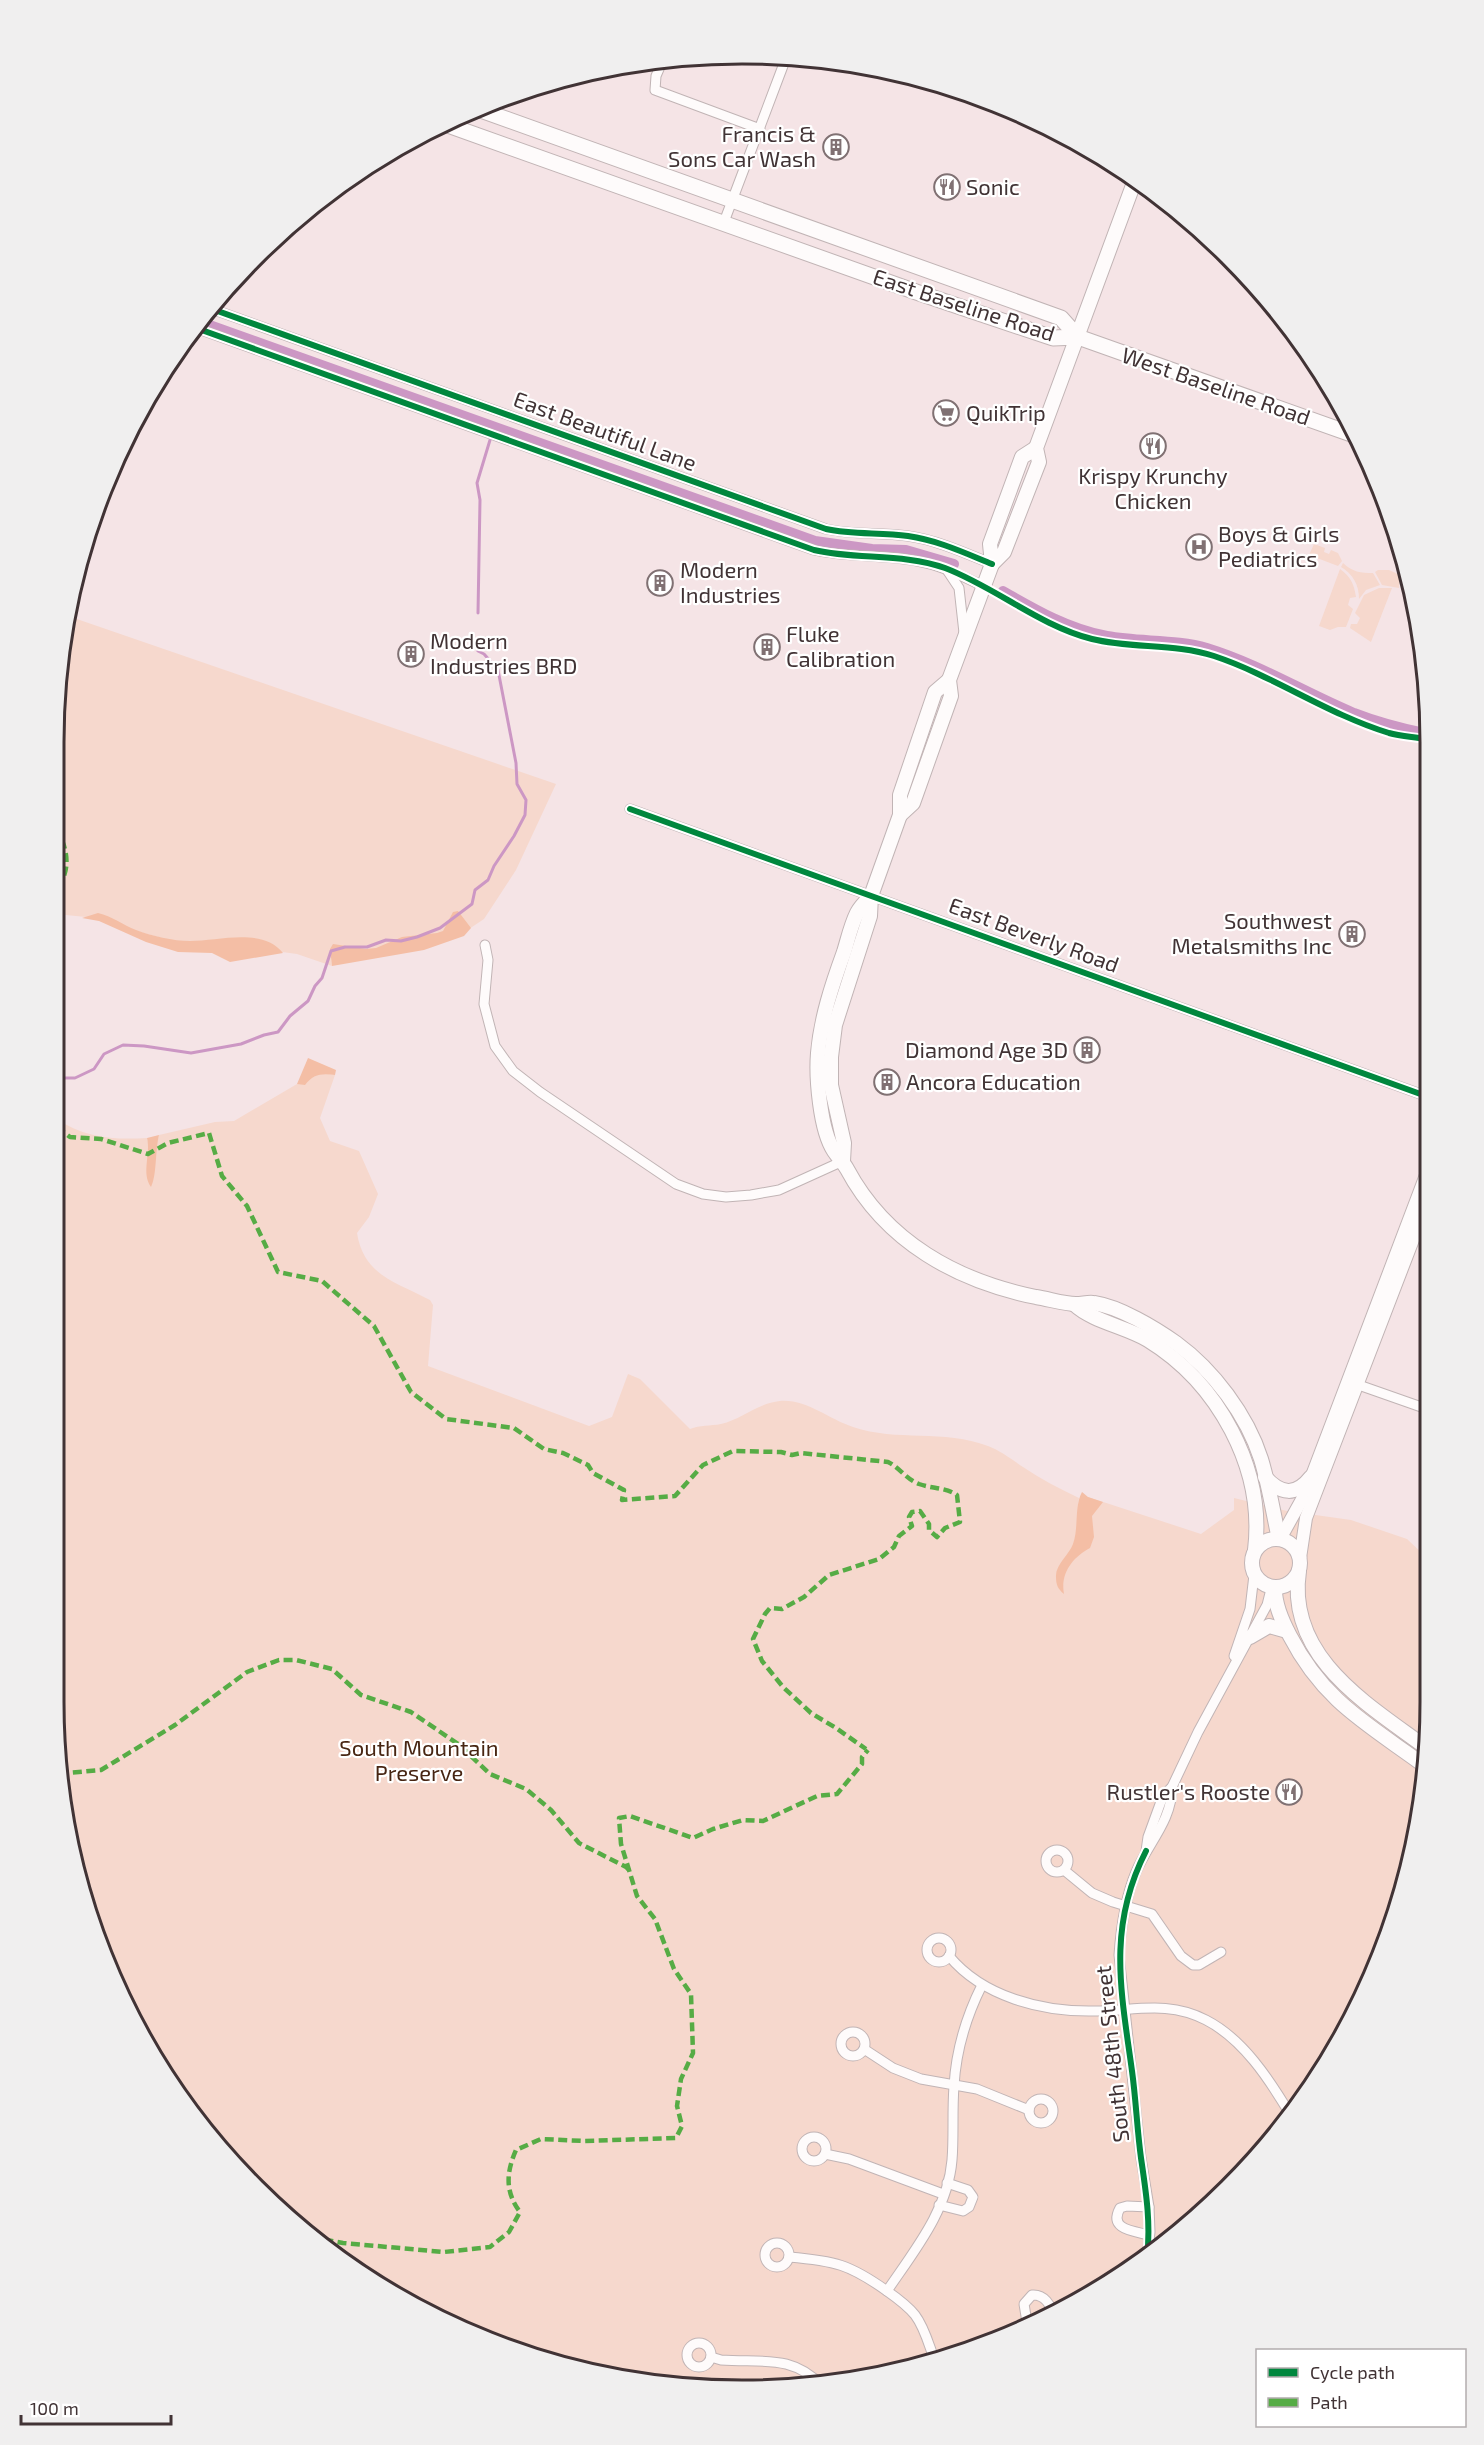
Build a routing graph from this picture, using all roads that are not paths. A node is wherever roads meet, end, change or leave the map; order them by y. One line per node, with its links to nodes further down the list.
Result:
1 (783, 66): 6 (street)
2 (659, 70): 6 (street)
3 (490, 113): 4 (main road, East Baseline Road)
4 (502, 118): 7 (main road); 9 (main road, East Baseline Road)
5 (456, 128): 7 (main road, East Baseline Road)
6 (760, 129): 9 (street)
7 (494, 141): 10 (main road, East Baseline Road)
8 (1132, 189): 13 (main road)
9 (732, 202): 10 (street); 13 (main road, East Baseline Road)
10 (724, 222): 13 (main road, East Baseline Road)
11 (220, 312): 15 (street, East Beautiful Lane)
12 (204, 331): 16 (street, East Beautiful Lane)
13 (1078, 337): 14 (main road, West Baseline Road); 15 (main road)
14 (1344, 432)
15 (992, 564): 17 (main road)
16 (945, 568): 17 (street, East Beautiful Lane); 18 (street)
17 (983, 586): 18 (main road)
18 (965, 638): 20 (main road)
19 (630, 809): 20 (street, East Beverly Road)
20 (871, 896): 22 (street, East Beverly Road); 23 (main road)
21 (485, 945): 23 (street)
22 (1420, 1094)
23 (843, 1161): 26 (main road)
24 (1420, 1192): 27 (street)
25 (1420, 1221): 27 (street)
26 (1075, 1305): 29 (main road); 32 (main road)
27 (1353, 1383): 28 (street); 30 (street); 33 (street)
28 (1420, 1407)
29 (1265, 1477): 30 (main road); 31 (main road)
30 (1311, 1477): 31 (street)
31 (1280, 1539): 32 (main road); 33 (main road)
32 (1255, 1550): 34 (main road)
33 (1300, 1564): 35 (main road); 39 (main road)
34 (1254, 1575): 35 (main road); 38 (street, South 48th Street)
35 (1273, 1587): 36 (main road); 37 (street, South 48th Street)
36 (1287, 1631): 37 (main road); 40 (main road)
37 (1250, 1637): 38 (street, South 48th Street)
38 (1228, 1675): 42 (street, South 48th Street)
39 (1418, 1742)
40 (1417, 1760)
41 (1064, 1870): 42 (street)
42 (1125, 1907): 43 (street); 46 (street, South 48th Street)
43 (1221, 1952)
44 (949, 1956): 45 (street)
45 (982, 1985): 46 (street); 48 (street)
46 (1124, 2010): 49 (street); 55 (street, South 48th Street)
47 (864, 2049): 48 (street)
48 (954, 2085): 50 (street); 52 (street)
49 (1285, 2107)
50 (1029, 2110)
51 (825, 2154): 53 (street)
52 (947, 2183): 53 (street); 54 (street)
53 (944, 2194): 54 (street)
54 (939, 2205): 59 (street)
55 (1149, 2207): 56 (street, South 48th Street); 56 (street)
56 (1149, 2235): 57 (street, South 48th Street)
57 (1148, 2244)
58 (789, 2257): 59 (street)
59 (887, 2291): 62 (street)
60 (1049, 2307): 61 (street)
61 (1026, 2318)
62 (932, 2353)
63 (711, 2357): 64 (street)
64 (813, 2377)

